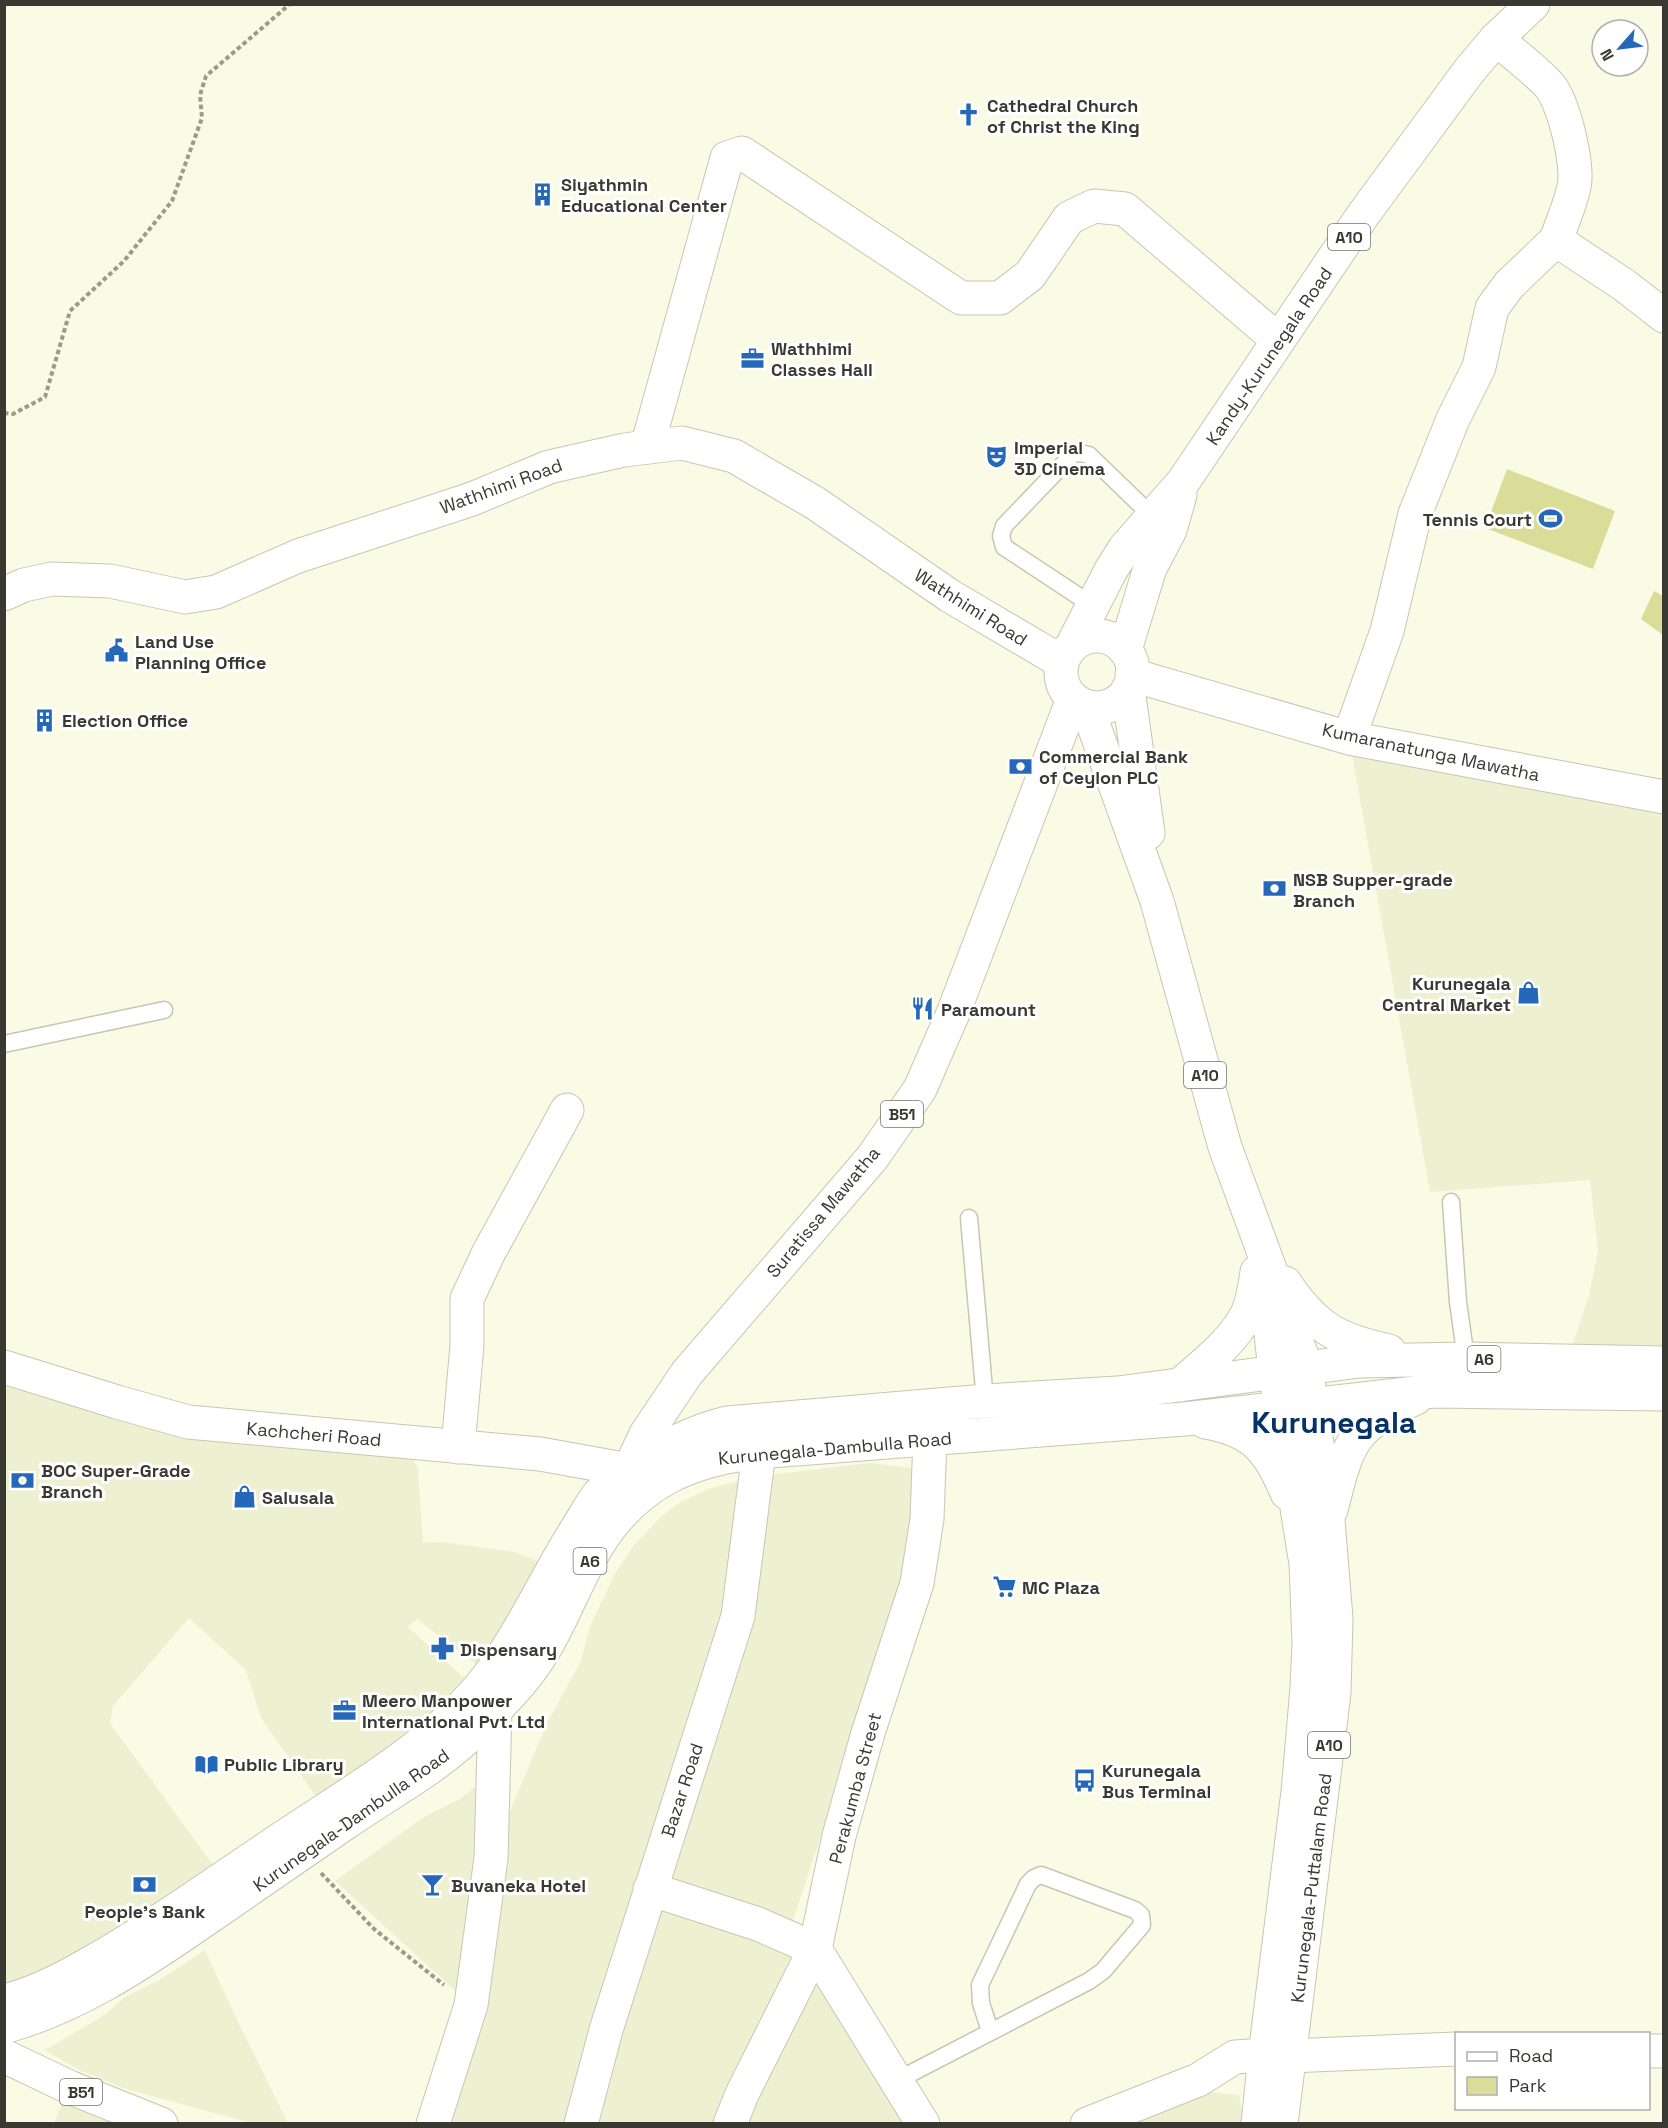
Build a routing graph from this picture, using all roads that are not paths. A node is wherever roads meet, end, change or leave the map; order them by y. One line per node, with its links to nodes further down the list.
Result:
1 (1533, 4): 2 (main road, Kandy-Kurunegala Road / A10)
2 (1496, 39): 3 (main road); 5 (main road, Kandy-Kurunegala Road / A10)
3 (1556, 240): 4 (main road); 14 (main road)
4 (1664, 316)
5 (1278, 340): 6 (main road); 7 (main road, Kandy-Kurunegala Road / A10)
6 (647, 447): 9 (main road, Wathhimi Road); 11 (main road, Wathhimi Road)
7 (1183, 482): 8 (main road, Kandy-Kurunegala Road / A10); 12 (main road, Kandy-Kurunegala Road / A10)
8 (1153, 518): 10 (main road, Kandy-Kurunegala Road / A10); 10 (lane)
9 (4, 594)
10 (1092, 605): 11 (main road, Kandy-Kurunegala Road / A10)
11 (1068, 653): 12 (main road); 13 (main road)
12 (1128, 671): 13 (main road); 14 (main road, Kumaranatunga Mawatha); 16 (main road, Kandy-Kurunegala Road / A10)
13 (1080, 703): 16 (main road, Kandy-Kurunegala Road / A10); 39 (main road, Suratissa Mawatha / B51)
14 (1348, 738): 15 (main road, Kumaranatunga Mawatha)
15 (1664, 797)
16 (1157, 900): 22 (main road, Kandy-Kurunegala Road / A10)
17 (164, 1010): 18 (lane)
18 (4, 1044)
19 (567, 1110): 37 (main road)
20 (1451, 1202): 24 (lane)
21 (969, 1218): 31 (lane)
22 (1261, 1247): 23 (main road); 27 (main road, Kandy-Kurunegala Road / A10); 28 (main road)
23 (1428, 1359): 24 (main road, A6); 27 (main road, A6)
24 (1466, 1359): 25 (main road, A6)
25 (1664, 1363)
26 (4, 1366): 37 (main road, Kachcheri Road)
27 (1290, 1369): 28 (main road, Kurunegala-Dambulla Road / A6); 33 (main road, Kurunegala-Puttalam Road / A10)
28 (1180, 1385): 31 (main road, Kurunegala-Dambulla Road / A6)
29 (1434, 1391): 30 (main road, A6); 33 (main road, A6); 40 (main road)
30 (1664, 1394)
31 (985, 1401): 32 (main road, Kurunegala-Dambulla Road / A6)
32 (931, 1406): 35 (main road, Kurunegala-Dambulla Road / A6); 36 (main road, Perakumba Street)
33 (1296, 1406): 34 (main road, Kurunegala-Dambulla Road / A6); 40 (main road, Kurunegala-Puttalam Road / A10)
34 (1184, 1419): 36 (main road, Kurunegala-Dambulla Road / A6); 40 (main road)
35 (759, 1420): 38 (main road, Bazar Road); 39 (main road, Kurunegala-Dambulla Road / A6)
36 (930, 1438): 38 (main road, Kurunegala-Dambulla Road / A6); 43 (main road, Perakumba Street)
37 (458, 1447): 39 (main road, Kachcheri Road)
38 (759, 1452): 41 (main road, Kurunegala-Dambulla Road / A6); 42 (main road, Bazar Road)
39 (629, 1470): 44 (main road, Kurunegala-Dambulla Road / A6)
40 (1315, 1524): 49 (main road, Kurunegala-Puttalam Road / A10)
41 (495, 1709): 45 (main road, Kurunegala-Dambulla Road / A6); 52 (main road)
42 (650, 1889): 43 (main road); 53 (main road, Bazar Road)
43 (815, 1949): 50 (main road); 54 (main road, Perakumba Street)
44 (4, 2001)
45 (4, 2027)
46 (990, 2031): 46 (lane); 50 (lane)
47 (1455, 2049): 49 (main road)
48 (4, 2056): 51 (main road, B51)
49 (1277, 2056): 56 (main road); 57 (main road, Kurunegala-Puttalam Road / A10); 58 (main road, Kurunegala-Puttalam Road / A10)
50 (896, 2081): 55 (main road)
51 (161, 2124)
52 (433, 2124)
53 (581, 2124)
54 (730, 2124)
55 (923, 2124)
56 (1087, 2124)
57 (1258, 2124)
58 (1281, 2124)

